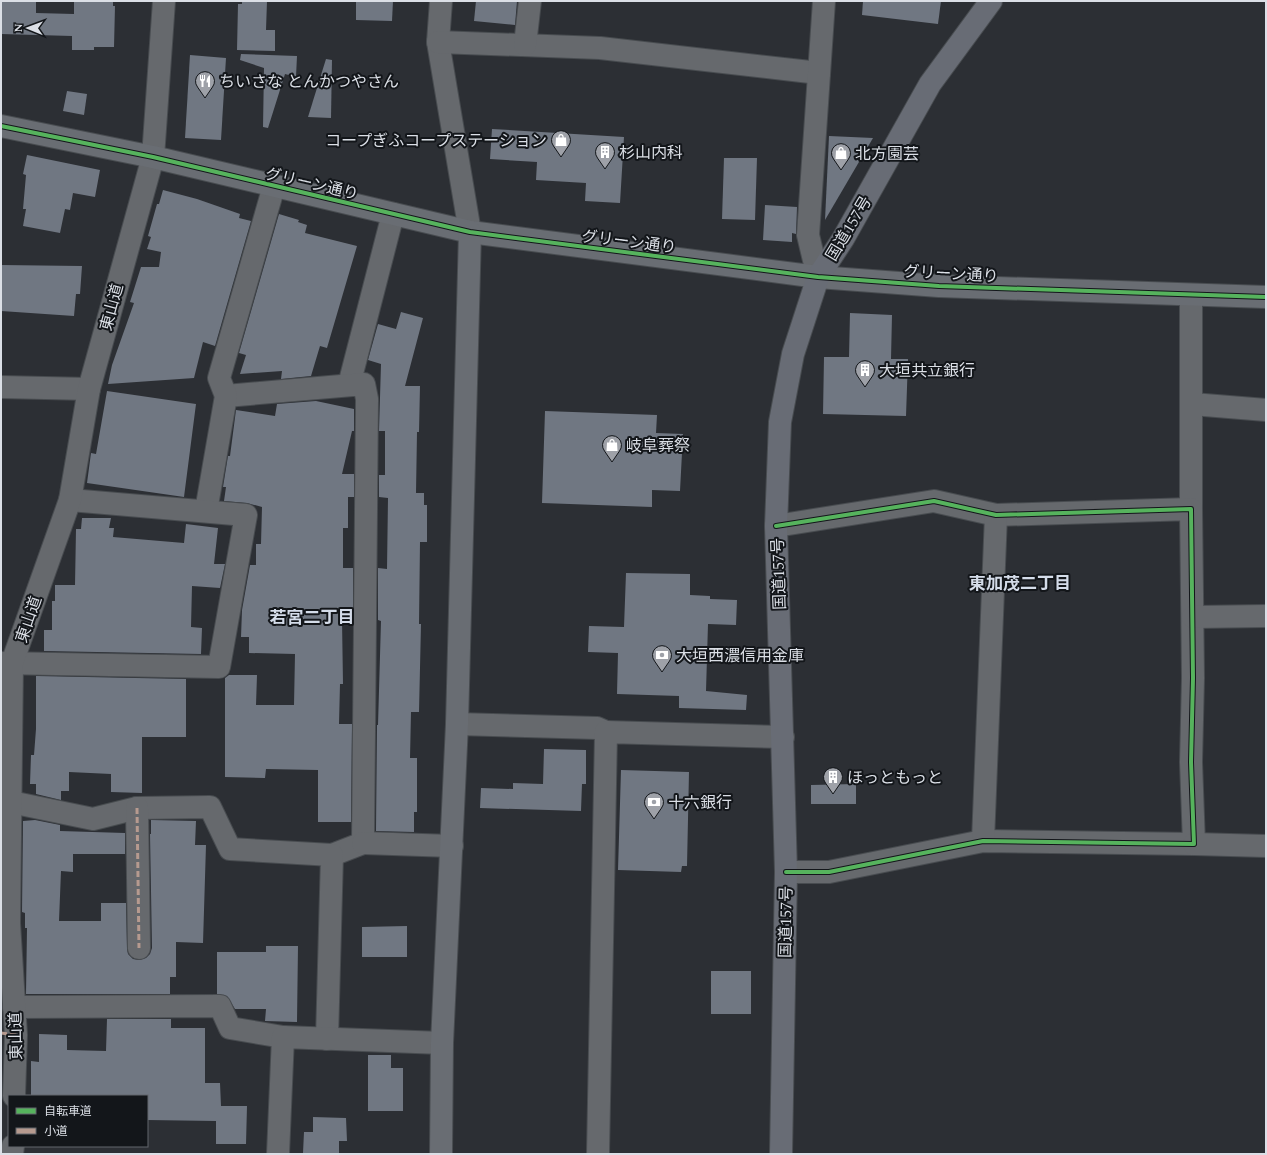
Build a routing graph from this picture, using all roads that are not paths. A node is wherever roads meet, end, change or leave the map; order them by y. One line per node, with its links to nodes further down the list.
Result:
1 (164, 1): 10 (street, 東山道)
2 (441, 1): 6 (street)
3 (530, 1): 7 (street)
4 (824, 1): 8 (street)
5 (991, 1): 14 (highway, 国道157号)
6 (438, 42): 7 (street); 13 (street)
7 (525, 45): 8 (street)
8 (819, 73): 14 (street)
9 (1, 126): 10 (street, グリーン通り)
10 (153, 157): 11 (street, グリーン通り); 19 (street, 東山道)
11 (274, 186): 12 (street, グリーン通り); 20 (street)
12 (393, 214): 13 (street, グリーン通り); 17 (street)
13 (470, 232): 14 (street, グリーン通り); 31 (street)
14 (818, 277): 15 (street, グリーン通り); 27 (highway, 国道157号)
15 (1192, 295): 16 (street, グリーン通り); 21 (street)
16 (1266, 297)
17 (349, 385): 20 (street); 37 (street)
18 (1, 387): 19 (street)
19 (89, 389): 23 (street, 東山道)
20 (226, 396): 25 (street)
21 (1192, 404): 22 (street); 24 (street)
22 (1266, 410)
23 (70, 500): 25 (street); 30 (street, 東山道)
24 (1192, 508): 26 (street); 29 (street)
25 (206, 511): 30 (street)
26 (996, 515): 27 (street); 36 (street)
27 (776, 526): 33 (highway, 国道157号)
28 (1266, 616): 29 (street)
29 (1193, 617): 38 (street)
30 (7, 663): 34 (street, 東山道)
31 (457, 724): 32 (street); 39 (street)
32 (606, 732): 33 (street); 53 (street)
33 (783, 737): 42 (highway, 国道157号)
34 (6, 801): 35 (street); 43 (street, 東山道)
35 (137, 808): 41 (street); 44 (street)
36 (983, 841): 38 (street); 42 (street)
37 (363, 843): 39 (street); 41 (street)
38 (1194, 844): 40 (street)
39 (452, 846): 49 (street)
40 (1266, 846)
41 (332, 855): 48 (street)
42 (786, 872): 54 (highway, 国道157号)
43 (5, 923): 45 (street, 東山道)
44 (139, 948)
45 (14, 1007): 46 (street, 東山道); 47 (street)
46 (9, 1034): 50 (street, 東山道)
47 (283, 1037): 48 (street); 51 (street)
48 (327, 1039): 49 (street)
49 (442, 1043): 52 (street)
50 (14, 1095)
51 (278, 1154)
52 (441, 1154)
53 (598, 1154)
54 (781, 1154)

